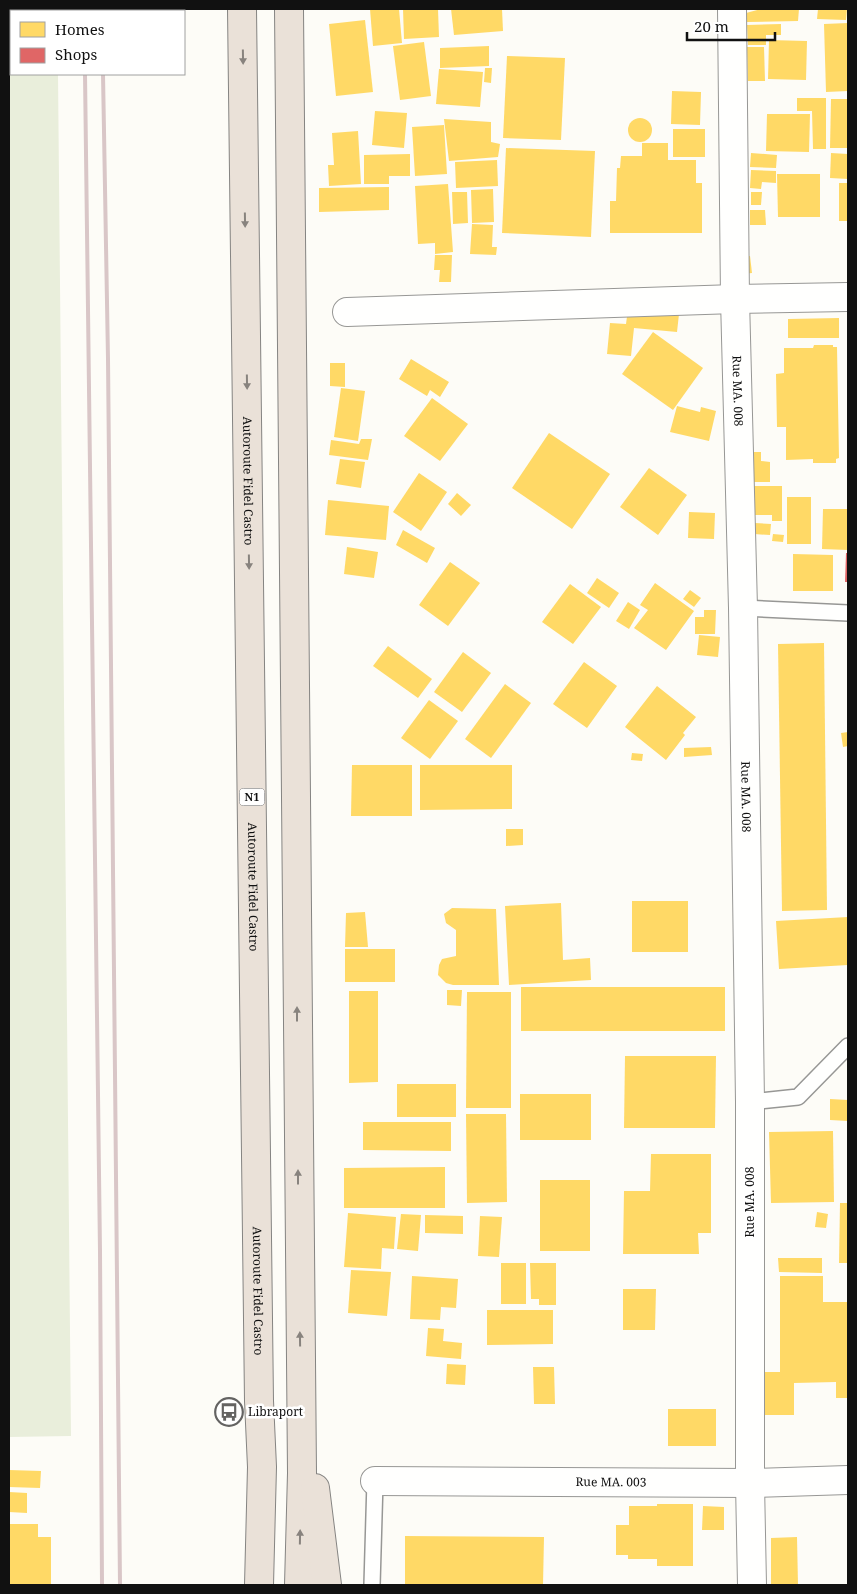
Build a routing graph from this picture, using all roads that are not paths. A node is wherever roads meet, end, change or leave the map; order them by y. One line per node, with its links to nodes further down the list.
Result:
1 (242, 9): 15 (highway, Autoroute Fidel Castro / N1, one-way to 15)
2 (289, 9): 11 (highway, one-way to 2)
3 (732, 9): 5 (street, Rue MA. 008)
4 (848, 297): 5 (street)
5 (735, 299): 6 (street); 7 (street, Rue MA. 008)
6 (346, 312)
7 (743, 608): 8 (lane); 10 (street, Rue MA. 008)
8 (848, 613)
9 (848, 1046): 10 (lane)
10 (750, 1102): 14 (street, Rue MA. 008)
11 (300, 1374): 16 (highway, one-way to 11); 17 (highway)
12 (848, 1480): 14 (street, Rue MA. 003)
13 (375, 1481): 14 (street, Rue MA. 003); 18 (lane)
14 (750, 1483): 19 (street, Rue MA. 008)
15 (259, 1585)
16 (299, 1585)
17 (327, 1585)
18 (372, 1585)
19 (752, 1585)

